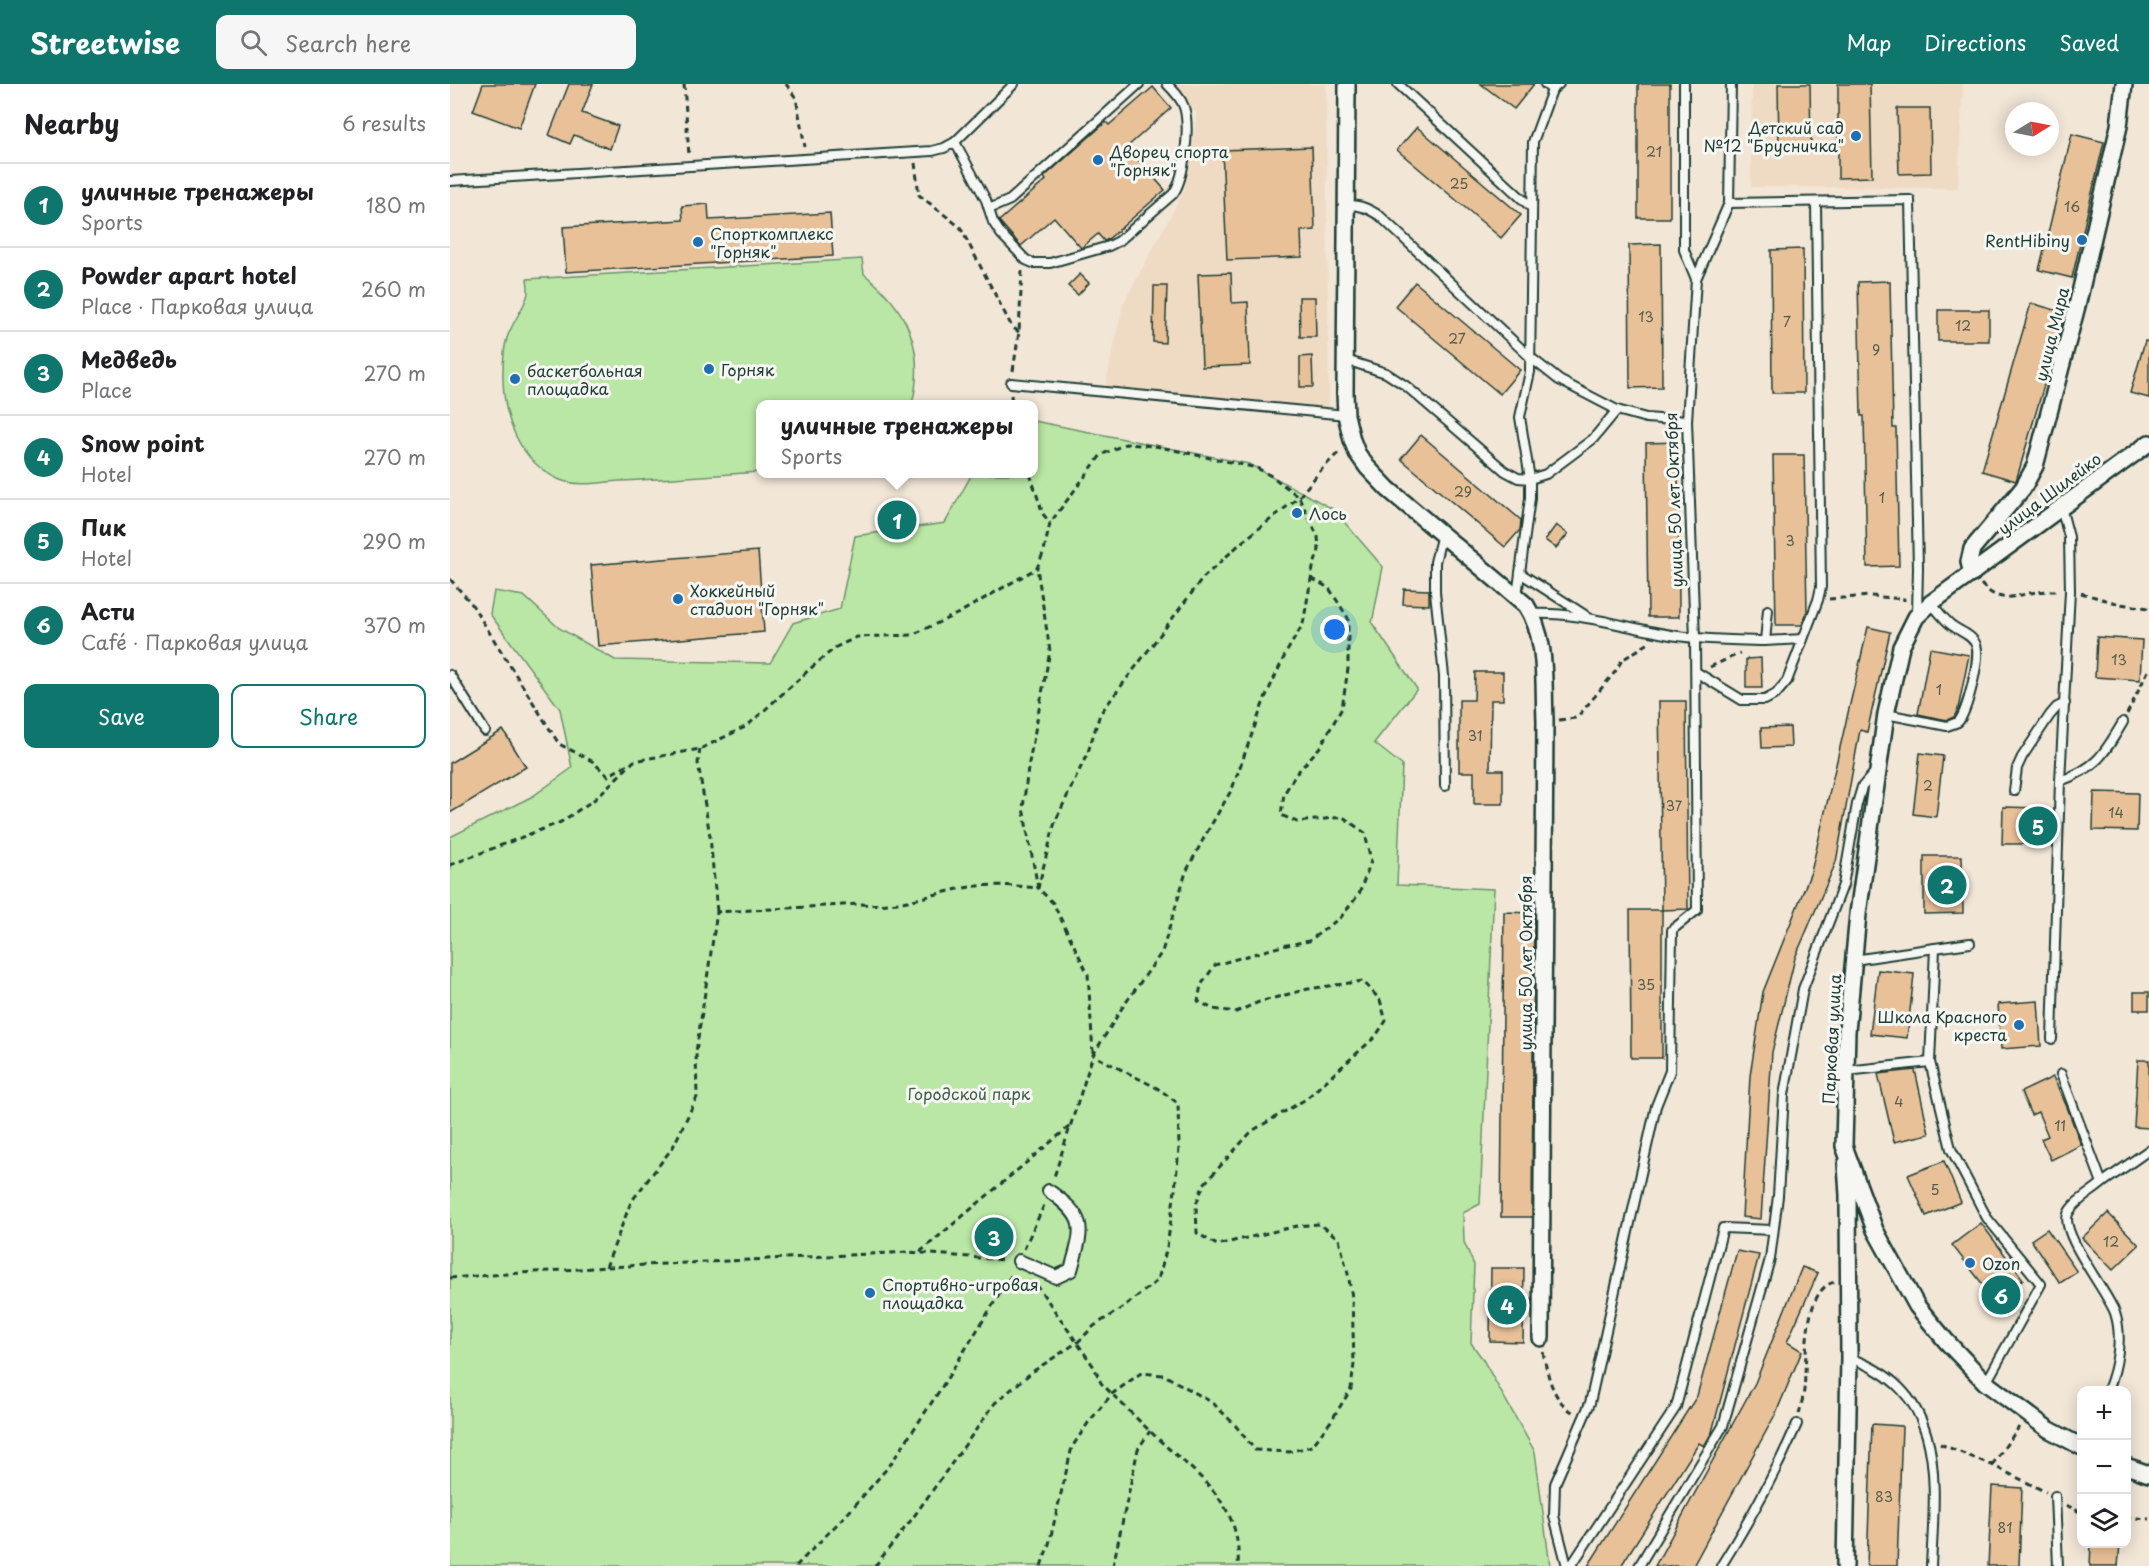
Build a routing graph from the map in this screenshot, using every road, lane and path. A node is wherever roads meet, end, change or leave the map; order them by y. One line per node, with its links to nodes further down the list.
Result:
1 (684, 84): 17 (path)
2 (786, 84): 16 (path)
3 (1014, 84): 14 (lane)
4 (1138, 84): 23 (lane)
5 (1167, 84): 24 (lane)
6 (1347, 84): 21 (street, улица 50 лет Октября)
7 (1398, 84): 22 (lane)
8 (1545, 84): 13 (lane)
9 (1559, 84): 13 (lane)
10 (1684, 84): 25 (lane)
11 (1731, 84): 20 (lane, улица 50 лет Октября)
12 (2124, 84): 44 (street, улица Мира)
13 (1552, 90): 22 (lane)
14 (955, 142): 15 (lane); 23 (lane)
15 (914, 152): 16 (lane); 26 (path)
16 (807, 159): 17 (lane)
17 (690, 167): 18 (lane)
18 (450, 181)
19 (1816, 202): 20 (lane); 48 (lane); 53 (lane)
20 (1729, 204): 25 (lane, улица 50 лет Октября)
21 (1348, 205): 27 (lane); 28 (street, улица 50 лет Октября)
22 (1532, 208): 27 (lane)
23 (989, 209): 24 (lane)
24 (1026, 260): 26 (path)
25 (1696, 279): 33 (lane, улица 50 лет Октября)
26 (1019, 332): 29 (path)
27 (1530, 357): 31 (lane); 37 (lane)
28 (1346, 360): 32 (street, улица 50 лет Октября); 37 (lane)
29 (1011, 383): 30 (path); 32 (lane)
30 (1012, 400)
31 (1617, 410): 33 (lane); 37 (lane)
32 (1346, 415): 34 (street, улица 50 лет Октября)
33 (1687, 421): 55 (lane, улица 50 лет Октября)
34 (1352, 440): 38 (path); 41 (street, улица 50 лет Октября)
35 (2149, 443): 39 (street, улица Шилейко)
36 (1031, 478): 40 (path)
37 (1530, 479): 43 (lane)
38 (1299, 497): 40 (path); 45 (path); 73 (path)
39 (2061, 507): 44 (street, улица Шилейко); 61 (lane)
40 (1050, 523): 42 (path)
41 (1442, 534): 47 (street, улица 50 лет Октября); 70 (lane)
42 (1037, 568): 66 (path); 73 (path)
43 (1520, 573): 47 (lane); 52 (lane)
44 (1972, 574): 49 (street, Парковая улица)
45 (1311, 578): 79 (path); 99 (path)
46 (450, 579): 67 (path)
47 (1517, 596): 51 (street, улица 50 лет Октября)
48 (1818, 600): 53 (path); 56 (lane)
49 (1930, 603): 53 (street, Парковая улица); 62 (lane)
50 (1768, 610): 57 (lane)
51 (1532, 614): 52 (lane); 63 (street, улица 50 лет Октября)
52 (1586, 616): 54 (lane)
53 (1916, 616): 62 (street, Парковая улица)
54 (1658, 633): 55 (lane); 63 (path)
55 (1695, 639): 57 (lane); 59 (lane, улица 50 лет Октября)
56 (1803, 639): 57 (lane); 59 (lane)
57 (1765, 641): 59 (path)
58 (2149, 669): 64 (path)
59 (1696, 672): 100 (lane, улица 50 лет Октября)
60 (450, 675): 65 (lane)
61 (2065, 703): 69 (lane); 71 (lane)
62 (1886, 714): 68 (street, Парковая улица)
63 (1545, 720): 94 (street, улица 50 лет Октября)
64 (2123, 723): 69 (lane)
65 (485, 731)
66 (700, 749): 67 (path); 74 (path)
67 (630, 763): 72 (path)
68 (1879, 769): 77 (street, Парковая улица); 88 (lane)
69 (2060, 781): 78 (lane)
70 (1445, 786)
71 (2014, 791)
72 (450, 865)
73 (1038, 888): 74 (path); 79 (path)
74 (717, 912): 91 (path)
75 (1970, 943): 76 (lane)
76 (1935, 948): 77 (lane); 80 (lane)
77 (1853, 960): 81 (street, Парковая улица)
78 (2052, 1040)
79 (1093, 1055): 83 (path); 95 (path)
80 (1930, 1062): 81 (lane); 97 (lane)
81 (1846, 1071): 84 (street, Парковая улица)
82 (2061, 1074): 86 (lane)
83 (1071, 1125): 87 (path); 89 (path)
84 (1844, 1146): 93 (street); 97 (street, Парковая улица)
85 (2149, 1150): 86 (lane)
86 (2102, 1183): 98 (lane)
87 (1049, 1191): 90 (path); 90 (street)
88 (1773, 1230): 118 (lane); 119 (lane)
89 (920, 1252): 90 (path); 91 (path)
90 (1019, 1261): 95 (path); 113 (path)
91 (606, 1267): 92 (path)
92 (450, 1278)
93 (1849, 1280): 96 (street); 102 (path)
94 (1541, 1338): 100 (path)
95 (1078, 1342): 99 (path); 114 (path)
96 (1849, 1358): 104 (lane); 121 (street)
97 (1986, 1383): 105 (street, Парковая улица)
98 (2110, 1386)
99 (1112, 1394): 103 (path); 115 (path)
100 (1583, 1419): 118 (lane)
101 (2016, 1422): 106 (path)
102 (1797, 1424): 120 (lane)
103 (1150, 1431): 116 (path); 117 (path)
104 (1929, 1440): 106 (path); 122 (lane)
105 (2077, 1442)
106 (1992, 1465): 109 (path)
107 (2131, 1467): 108 (street)
108 (2149, 1474)
109 (2055, 1497): 110 (path); 123 (lane)
110 (2077, 1510)
111 (2131, 1517): 112 (path)
112 (2149, 1519)
113 (796, 1566)
114 (875, 1566)
115 (1041, 1566)
116 (1113, 1566)
117 (1238, 1566)
118 (1569, 1566)
119 (1639, 1566)
120 (1721, 1566)
121 (1845, 1566)
122 (1931, 1566)
123 (2058, 1566)

